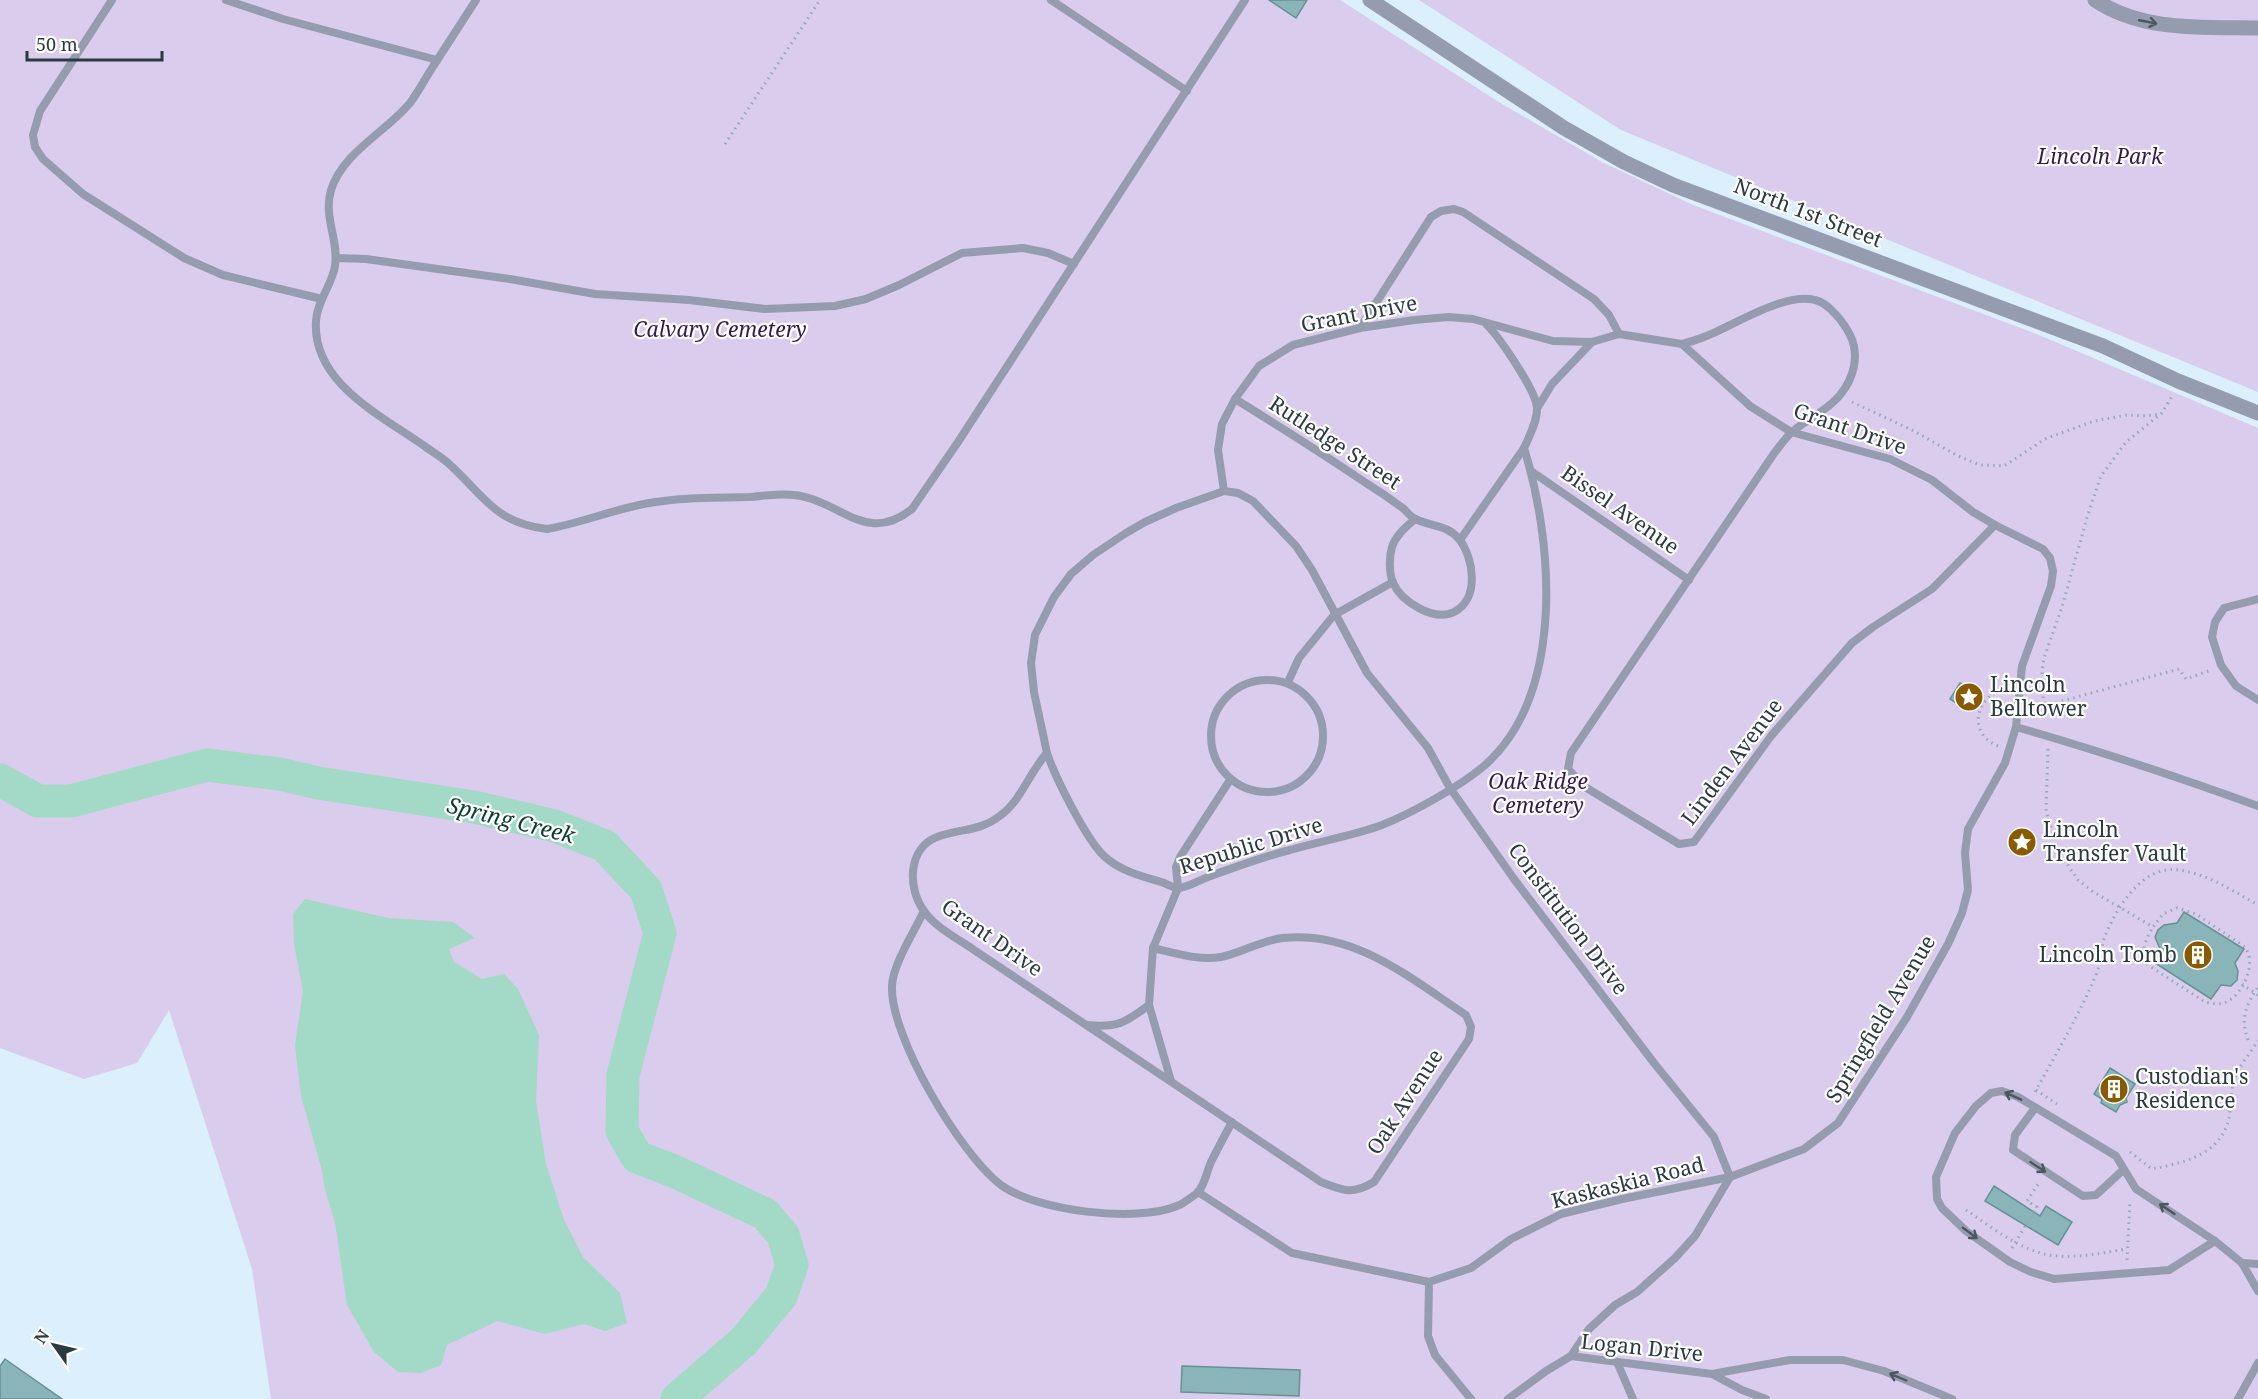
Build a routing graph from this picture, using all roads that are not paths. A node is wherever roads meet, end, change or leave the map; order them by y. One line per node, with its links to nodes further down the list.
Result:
1 (112, 0): 13 (lane)
2 (226, 0): 9 (lane)
3 (476, 0): 9 (lane)
4 (1051, 0): 10 (lane)
5 (1245, 0): 10 (lane)
6 (1370, 0): 21 (street, North 1st Street)
7 (2095, 0): 8 (street, one-way to 8)
8 (2258, 28)
9 (437, 60): 11 (lane)
10 (1187, 91): 12 (lane)
11 (336, 258): 12 (lane); 13 (lane)
12 (1074, 264): 13 (lane)
13 (322, 299)
14 (1486, 324): 15 (lane, Grant Drive); 17 (lane, Grant Drive); 20 (lane)
15 (1360, 328): 16 (lane); 19 (lane, Grant Drive)
16 (1619, 334): 17 (lane, Grant Drive); 18 (lane, Grant Drive)
17 (1592, 342): 20 (lane)
18 (1682, 344): 22 (lane, Grant Drive); 22 (lane, Linden Avenue)
19 (1235, 399): 25 (lane, Grant Drive); 26 (lane, Rutledge Street)
20 (1538, 407): 23 (lane)
21 (2258, 413)
22 (1791, 432): 27 (lane, Grant Drive); 29 (lane, Linden Avenue)
23 (1524, 448): 24 (lane, Republic Drive); 28 (lane)
24 (1531, 471): 29 (lane, Bissel Avenue); 38 (lane, Republic Drive)
25 (1224, 491): 32 (lane, Constitution Drive); 36 (lane)
26 (1415, 519): 28 (lane); 30 (lane)
27 (1995, 525): 29 (lane, Linden Avenue); 35 (lane, Grant Drive)
28 (1460, 540): 30 (lane)
29 (1689, 580)
30 (1393, 582): 32 (lane)
31 (2258, 599): 34 (lane)
32 (1334, 615): 33 (lane); 38 (lane, Constitution Drive)
33 (1287, 682): 37 (lane); 37 (lane)
34 (2258, 700)
35 (2016, 727): 39 (lane); 49 (lane, Springfield Avenue)
36 (1047, 753): 40 (lane, Republic Drive); 41 (lane, Grant Drive)
37 (1230, 780): 40 (lane)
38 (1450, 788): 40 (lane, Republic Drive); 49 (lane, Constitution Drive)
39 (2258, 806)
40 (1178, 888): 42 (lane)
41 (924, 911): 44 (lane, Grant Drive); 51 (lane)
42 (1153, 948): 43 (lane); 50 (lane, Oak Avenue)
43 (1149, 1005): 44 (lane); 45 (lane)
44 (1086, 1025): 45 (lane, Grant Drive)
45 (1172, 1082): 47 (lane, Grant Drive)
46 (2035, 1108): 48 (lane); 48 (lane, one-way to 48); 52 (lane, one-way to 52)
47 (1232, 1122): 50 (lane, Grant Drive); 51 (lane)
48 (2123, 1170): 52 (lane, one-way to 48)
49 (1731, 1177): 55 (lane, Kaskaskia Road); 57 (lane)
50 (1360, 1190)
51 (1198, 1192): 55 (lane)
52 (2216, 1241): 53 (lane)
53 (2242, 1263): 54 (lane); 56 (lane)
54 (2258, 1264)
55 (1429, 1282): 61 (lane)
56 (2258, 1291)
57 (1571, 1356): 58 (lane, Logan Drive); 62 (lane, Logan Drive)
58 (1617, 1362): 60 (lane, Logan Drive); 63 (lane)
59 (2258, 1363): 66 (lane)
60 (1712, 1374): 64 (lane, Logan Drive); 65 (lane, Logan Drive, one-way to 60)
61 (1471, 1399)
62 (1508, 1399)
63 (1633, 1399)
64 (1766, 1399)
65 (1952, 1399)
66 (2238, 1399)

